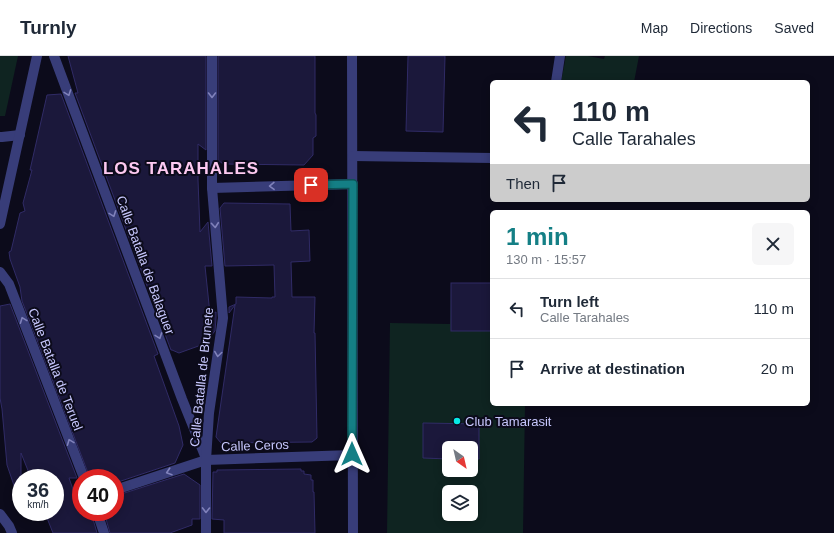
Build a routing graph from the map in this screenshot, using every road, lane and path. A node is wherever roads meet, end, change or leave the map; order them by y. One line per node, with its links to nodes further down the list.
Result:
1 (37, 56): 7 (street)
2 (54, 56): 16 (street, Calle Batalla de Balaguer, one-way to 16)
3 (212, 56): 12 (street, Calle Batalla de Brunete, one-way to 12)
4 (352, 56): 9 (street)
5 (560, 56): 6 (street)
6 (556, 80)
7 (20, 135): 8 (street); 13 (street)
8 (0, 137)
9 (353, 156): 10 (street); 11 (street)
10 (490, 158)
11 (353, 184): 12 (street, one-way to 12); 15 (street)
12 (212, 188): 16 (street, Calle Batalla de Brunete, one-way to 16)
13 (0, 224)
14 (0, 272): 17 (street, Calle Batalla de Teruel, one-way to 14)
15 (352, 454): 16 (street, Calle Ceros); 24 (street)
16 (206, 460): 18 (street, Calle Ceros, one-way to 18); 23 (street, Calle Batalla de Brunete, one-way to 23)
17 (81, 469)
18 (124, 487)
19 (0, 514): 21 (street)
20 (100, 521): 22 (street)
21 (12, 533)
22 (104, 533)
23 (206, 533)
24 (353, 533)

